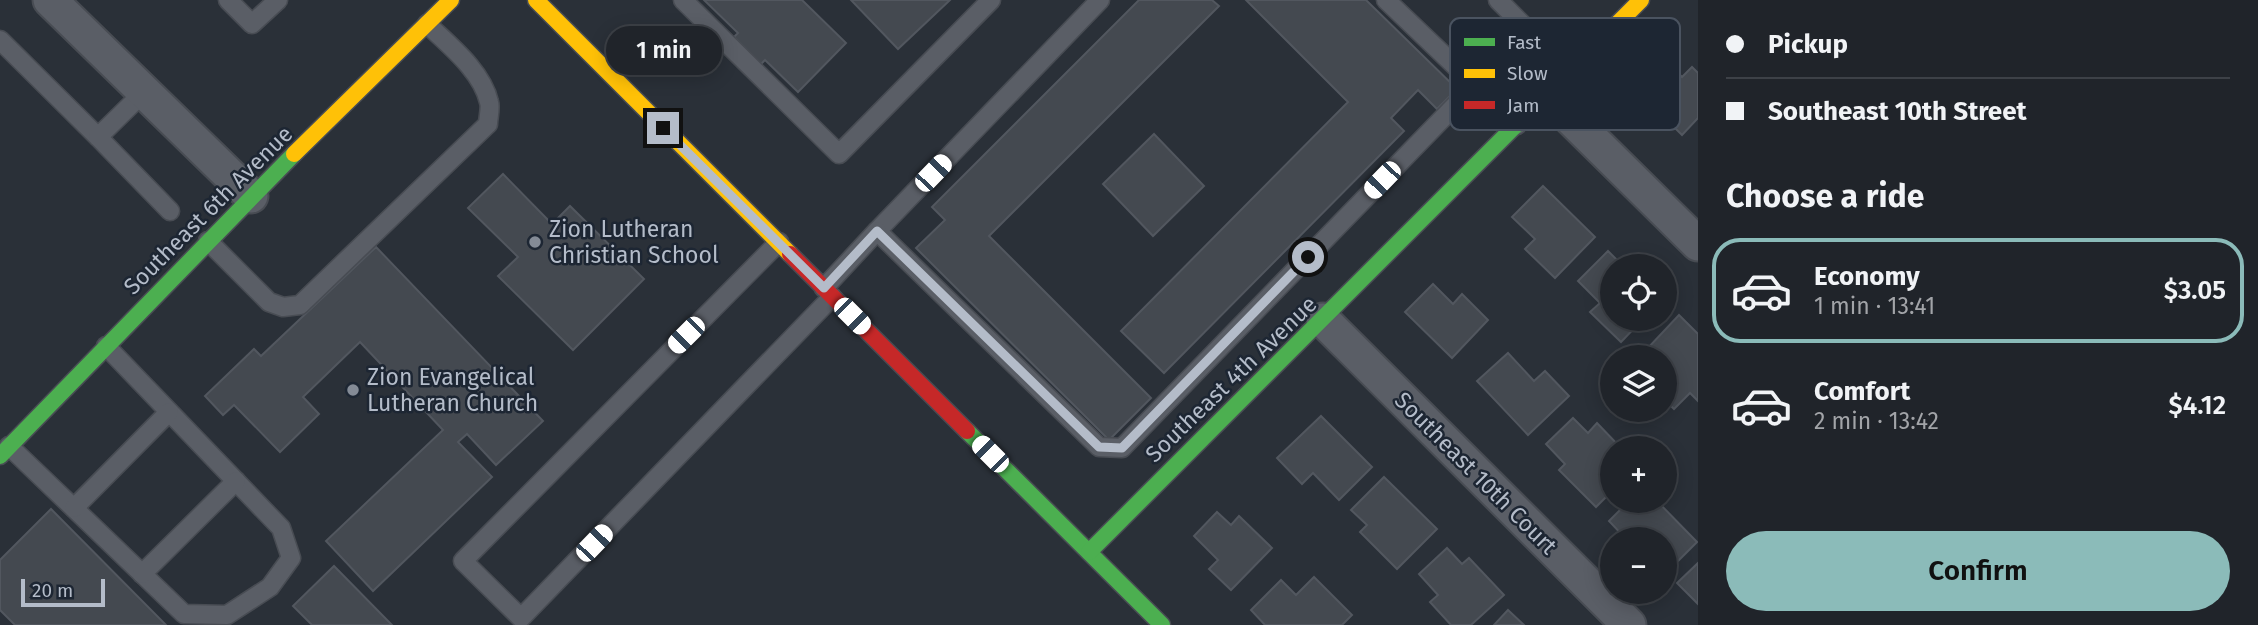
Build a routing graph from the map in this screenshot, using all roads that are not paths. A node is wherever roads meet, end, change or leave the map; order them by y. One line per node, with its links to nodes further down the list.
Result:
1 (50, 0): 17 (street)
2 (228, 0): 3 (lane)
3 (278, 0)
4 (451, 0): 14 (street, Southeast 6th Avenue)
5 (536, 0): 26 (street)
6 (683, 0): 7 (lane)
7 (991, 0)
8 (1100, 0): 24 (lane)
9 (1386, 0): 16 (lane)
10 (1641, 0): 13 (street, Southeast 4th Avenue)
11 (1510, 4): 12 (lane)
12 (1522, 18)
13 (1623, 18)
14 (427, 24): 22 (street, Southeast 6th Avenue); 25 (lane)
15 (0, 40): 21 (lane)
16 (1450, 61)
17 (144, 92): 21 (lane); 22 (street)
18 (1450, 111): 24 (lane)
19 (1512, 130): 29 (street, Southeast 4th Avenue)
20 (1582, 130): 27 (street)
21 (98, 137): 23 (lane)
22 (251, 196): 25 (street, Southeast 6th Avenue)
23 (170, 211)
24 (877, 231): 28 (lane)
25 (208, 241): 30 (street, Southeast 6th Avenue)
26 (779, 242): 28 (street); 28 (lane)
27 (1698, 244)
28 (828, 292): 35 (street)
29 (1323, 320): 35 (street, Southeast 4th Avenue); 38 (street, Southeast 10th Court)
30 (106, 346): 31 (lane); 32 (street, Southeast 6th Avenue)
31 (169, 412): 33 (lane); 34 (lane)
32 (5, 451): 34 (lane)
33 (236, 481): 36 (lane); 36 (lane)
34 (74, 508): 36 (lane)
35 (1089, 552): 37 (street)
36 (142, 574)
37 (1162, 625)
38 (1629, 625)

